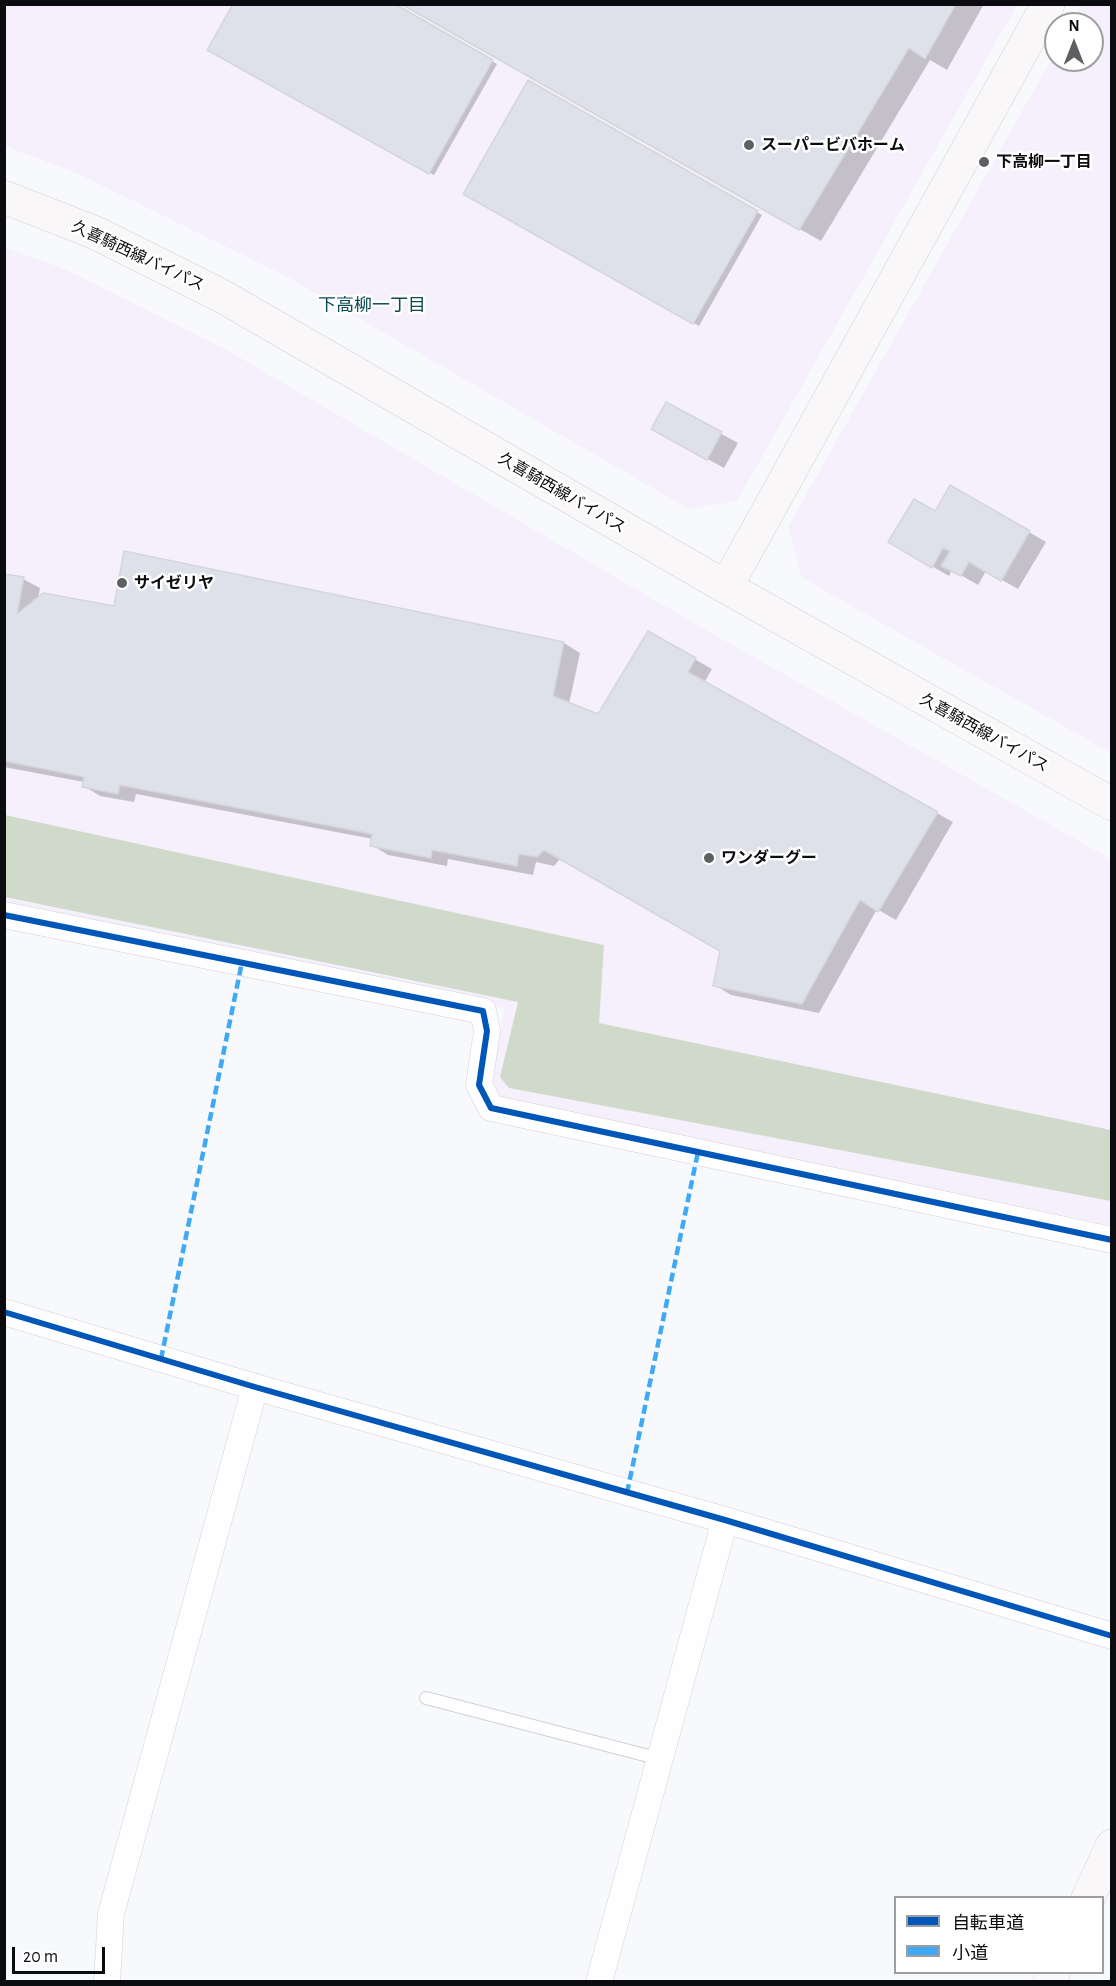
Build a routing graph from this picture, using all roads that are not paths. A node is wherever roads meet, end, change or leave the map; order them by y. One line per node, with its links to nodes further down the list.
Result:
1 (1048, 4): 3 (main road)
2 (4, 197): 3 (main road, 久喜騎西線バイパス)
3 (726, 587): 4 (main road, 久喜騎西線バイパス)
4 (1112, 804)
5 (4, 915): 6 (street)
6 (1112, 1240)
7 (4, 1312): 8 (street)
8 (255, 1387): 9 (street); 15 (street)
9 (725, 1520): 10 (street); 12 (street)
10 (1112, 1636)
11 (426, 1698): 12 (lane)
12 (660, 1759): 16 (street)
13 (1112, 1846): 14 (main road)
14 (1089, 1896)
15 (107, 1982)
16 (599, 1982)

